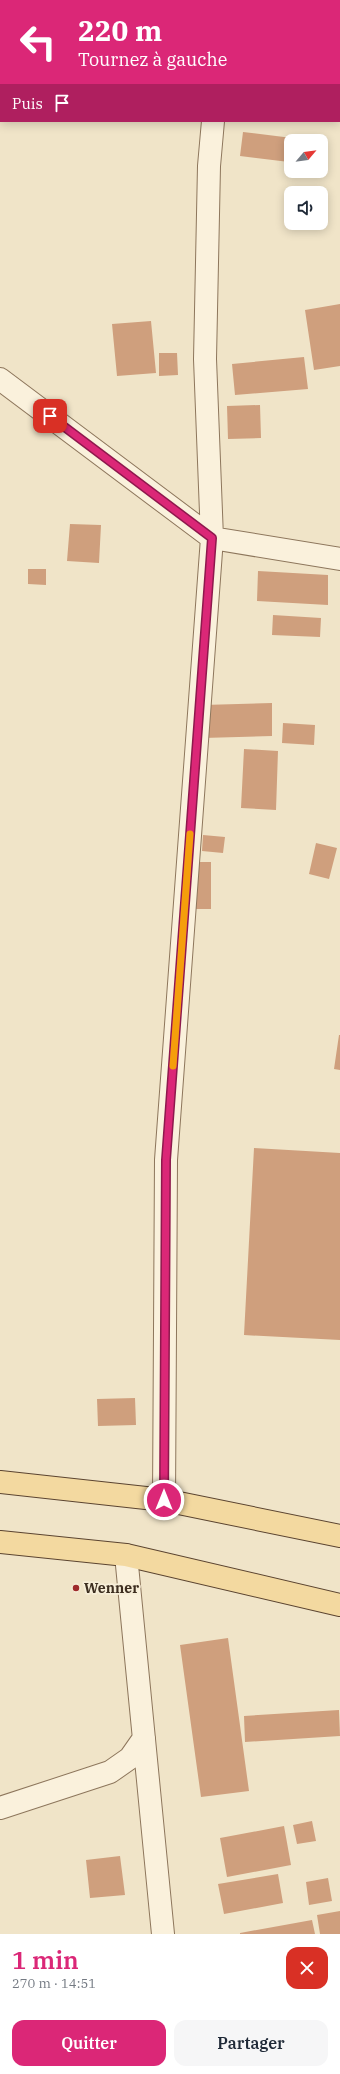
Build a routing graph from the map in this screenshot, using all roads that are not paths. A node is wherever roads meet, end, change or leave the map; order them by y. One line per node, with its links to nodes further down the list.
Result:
1 (213, 122): 3 (street)
2 (0, 379): 3 (street)
3 (212, 538): 4 (street); 6 (street)
4 (340, 559)
5 (0, 1482): 6 (main road)
6 (164, 1500): 7 (main road)
7 (340, 1536)
8 (0, 1542): 9 (main road)
9 (126, 1555): 10 (main road); 11 (street)
10 (340, 1605)
11 (144, 1738): 12 (street); 13 (street)
12 (0, 1808)
13 (163, 1934)

